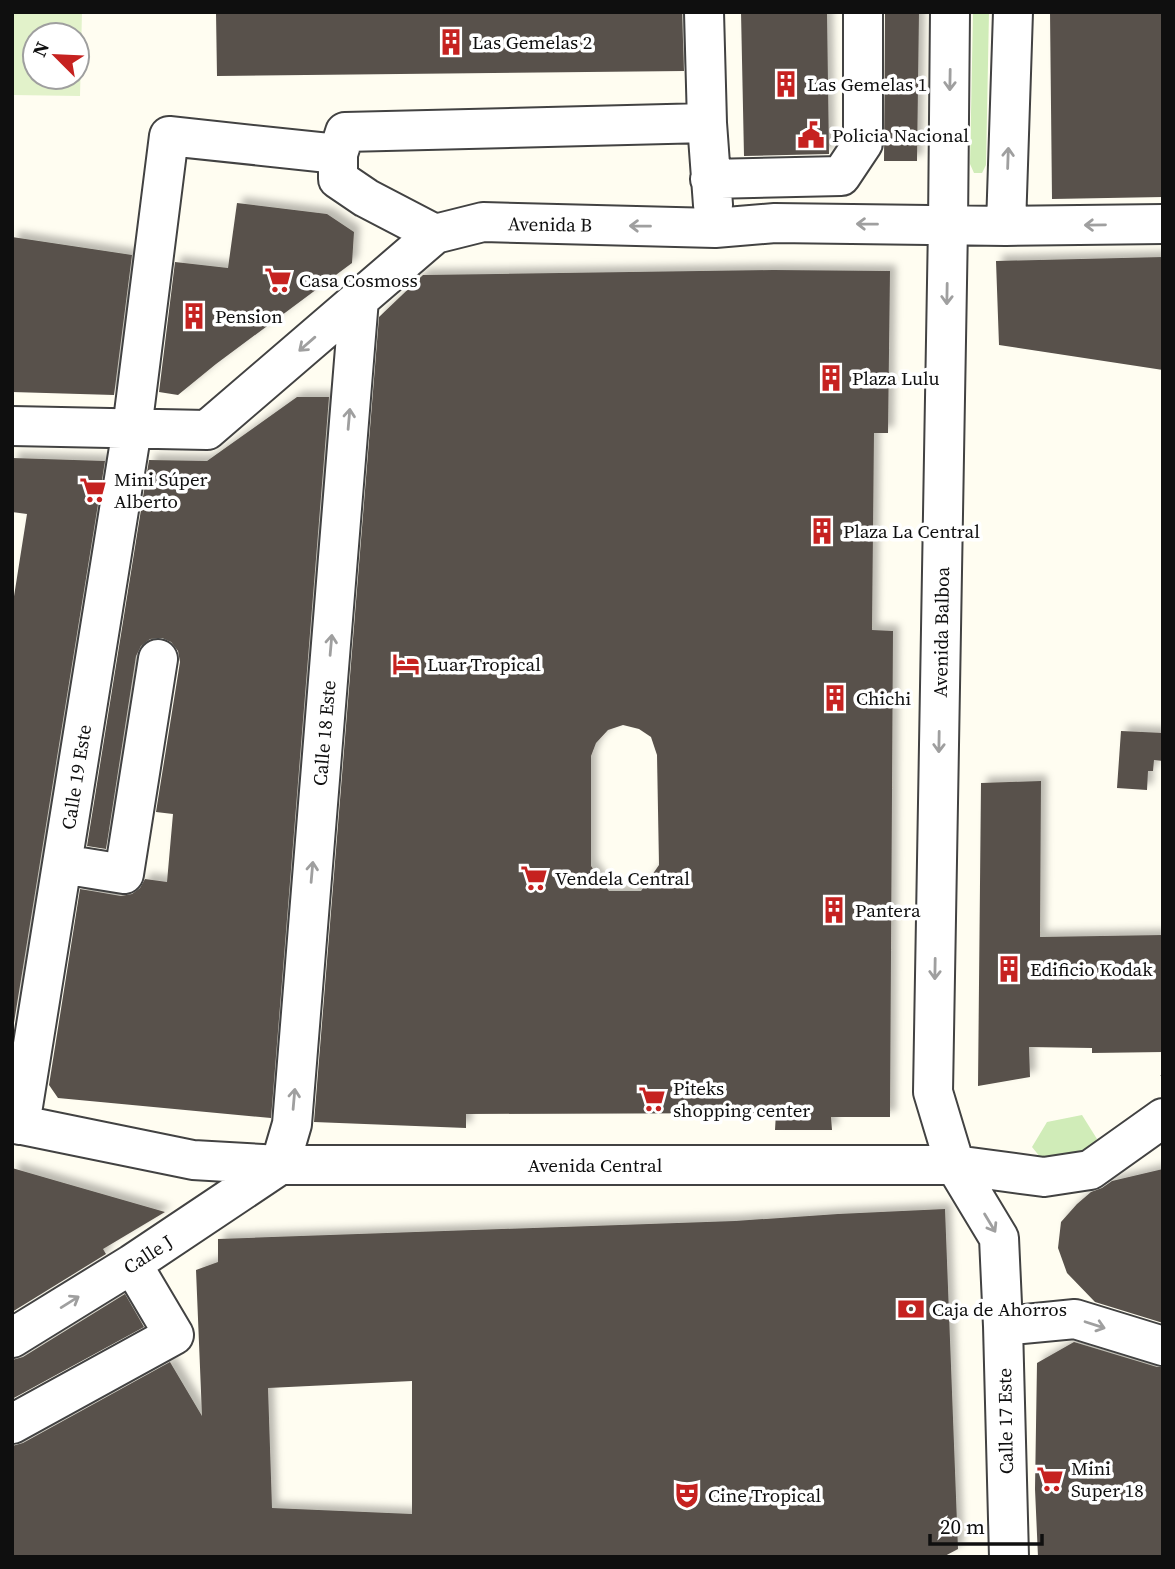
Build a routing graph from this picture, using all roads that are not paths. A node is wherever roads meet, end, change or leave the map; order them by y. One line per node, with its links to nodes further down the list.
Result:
1 (704, 12): 5 (street)
2 (863, 12): 7 (street)
3 (950, 12): 9 (street, Avenida Balboa, one-way to 9)
4 (1013, 12): 10 (street, one-way to 4)
5 (707, 123): 6 (street); 7 (street)
6 (338, 154): 12 (street); 15 (street, Calle 19 Este)
7 (710, 179): 11 (street)
8 (1163, 224): 10 (street, Avenida B, one-way to 10)
9 (948, 225): 10 (street, Avenida B); 11 (street, Avenida B, one-way to 11); 20 (street, Avenida Balboa, one-way to 20)
10 (1006, 226)
11 (715, 228): 12 (street, Avenida B, one-way to 12)
12 (435, 234): 13 (street, Avenida B)
13 (359, 299): 15 (street, Avenida B, one-way to 15); 21 (street, Calle 18 Este, one-way to 13)
14 (12, 426): 15 (street, Avenida B)
15 (132, 429): 17 (street, Calle 19 Este)
16 (158, 659): 17 (street)
17 (62, 864): 19 (street, Calle 19 Este)
18 (1163, 1118): 20 (street, Avenida Central)
19 (16, 1124): 21 (street, Avenida Central)
20 (955, 1165): 21 (street, Avenida Central); 23 (street, Avenida Balboa, one-way to 23)
21 (280, 1166): 22 (street, Calle J)
22 (132, 1264): 24 (street, Calle J, one-way to 22); 26 (street)
23 (1003, 1326): 25 (street, one-way to 25); 27 (street, Calle 17 Este)
24 (12, 1338)
25 (1163, 1346)
26 (12, 1424)
27 (1009, 1557)

